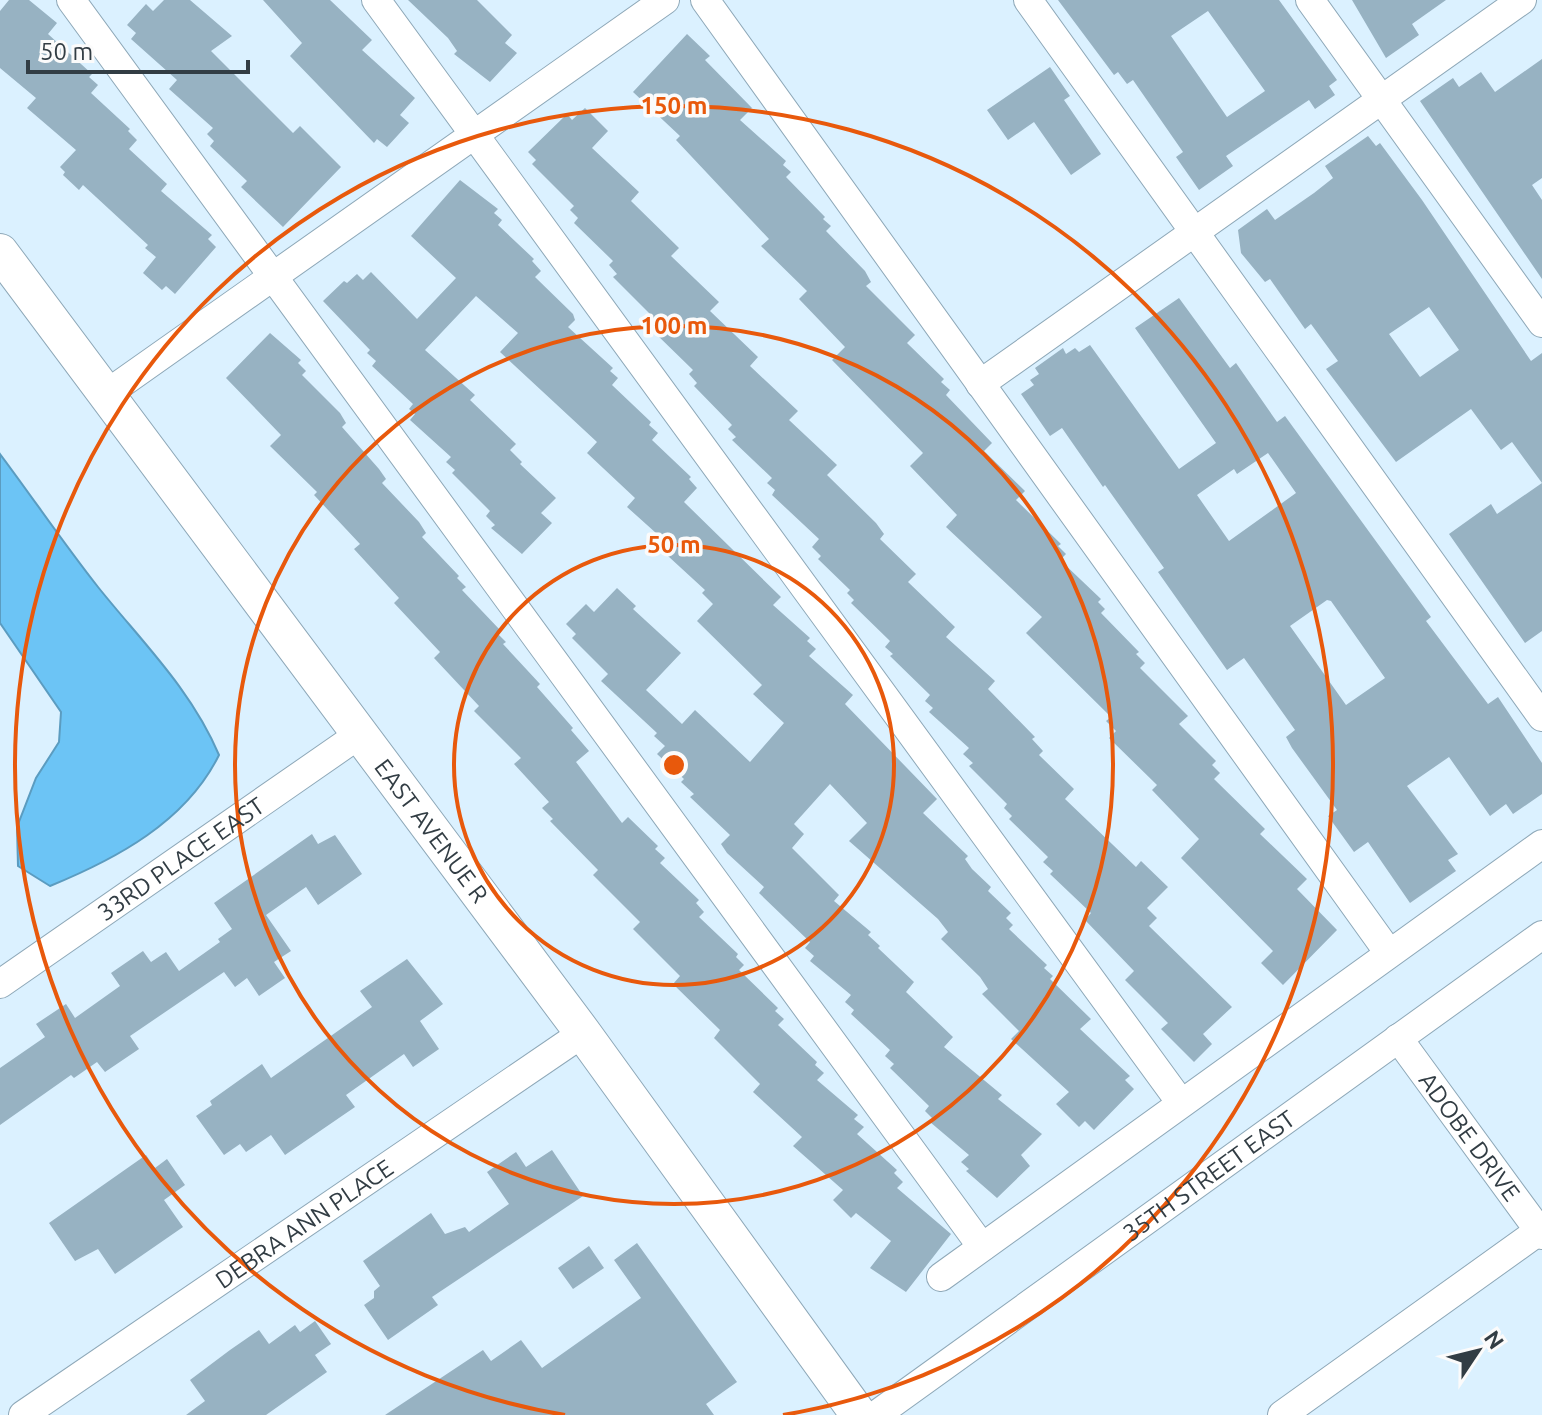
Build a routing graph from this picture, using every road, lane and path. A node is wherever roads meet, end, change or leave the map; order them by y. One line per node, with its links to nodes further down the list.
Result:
1 (71, 0): 12 (street)
2 (376, 0): 9 (street)
3 (665, 0): 9 (street)
4 (705, 0): 14 (street)
5 (1028, 0): 10 (street)
6 (1310, 0): 8 (street)
7 (1522, 0): 8 (street)
8 (1383, 100): 10 (street); 13 (street)
9 (474, 137): 12 (street); 24 (street)
10 (1195, 232): 14 (street); 16 (street)
11 (0, 252): 15 (main road, EAST AVENUE R)
12 (274, 279): 15 (street); 26 (street)
13 (1542, 323)
14 (980, 384): 20 (street)
15 (105, 395): 17 (main road, EAST AVENUE R)
16 (1542, 717)
17 (360, 734): 21 (street, 33RD PLACE EAST); 22 (main road, EAST AVENUE R)
18 (1542, 844): 20 (street)
19 (1542, 935): 23 (street, 35TH STREET EAST)
20 (1389, 953): 24 (street)
21 (0, 984)
22 (583, 1033): 28 (street, DEBRA ANN PLACE); 29 (main road, EAST AVENUE R)
23 (1398, 1038): 25 (street, ADOBE DRIVE); 30 (street, 35TH STREET EAST)
24 (1181, 1103): 26 (street)
25 (1540, 1233): 31 (street)
26 (982, 1247): 27 (street)
27 (941, 1277)
28 (23, 1415)
29 (859, 1415)
30 (876, 1415)
31 (1282, 1415)

